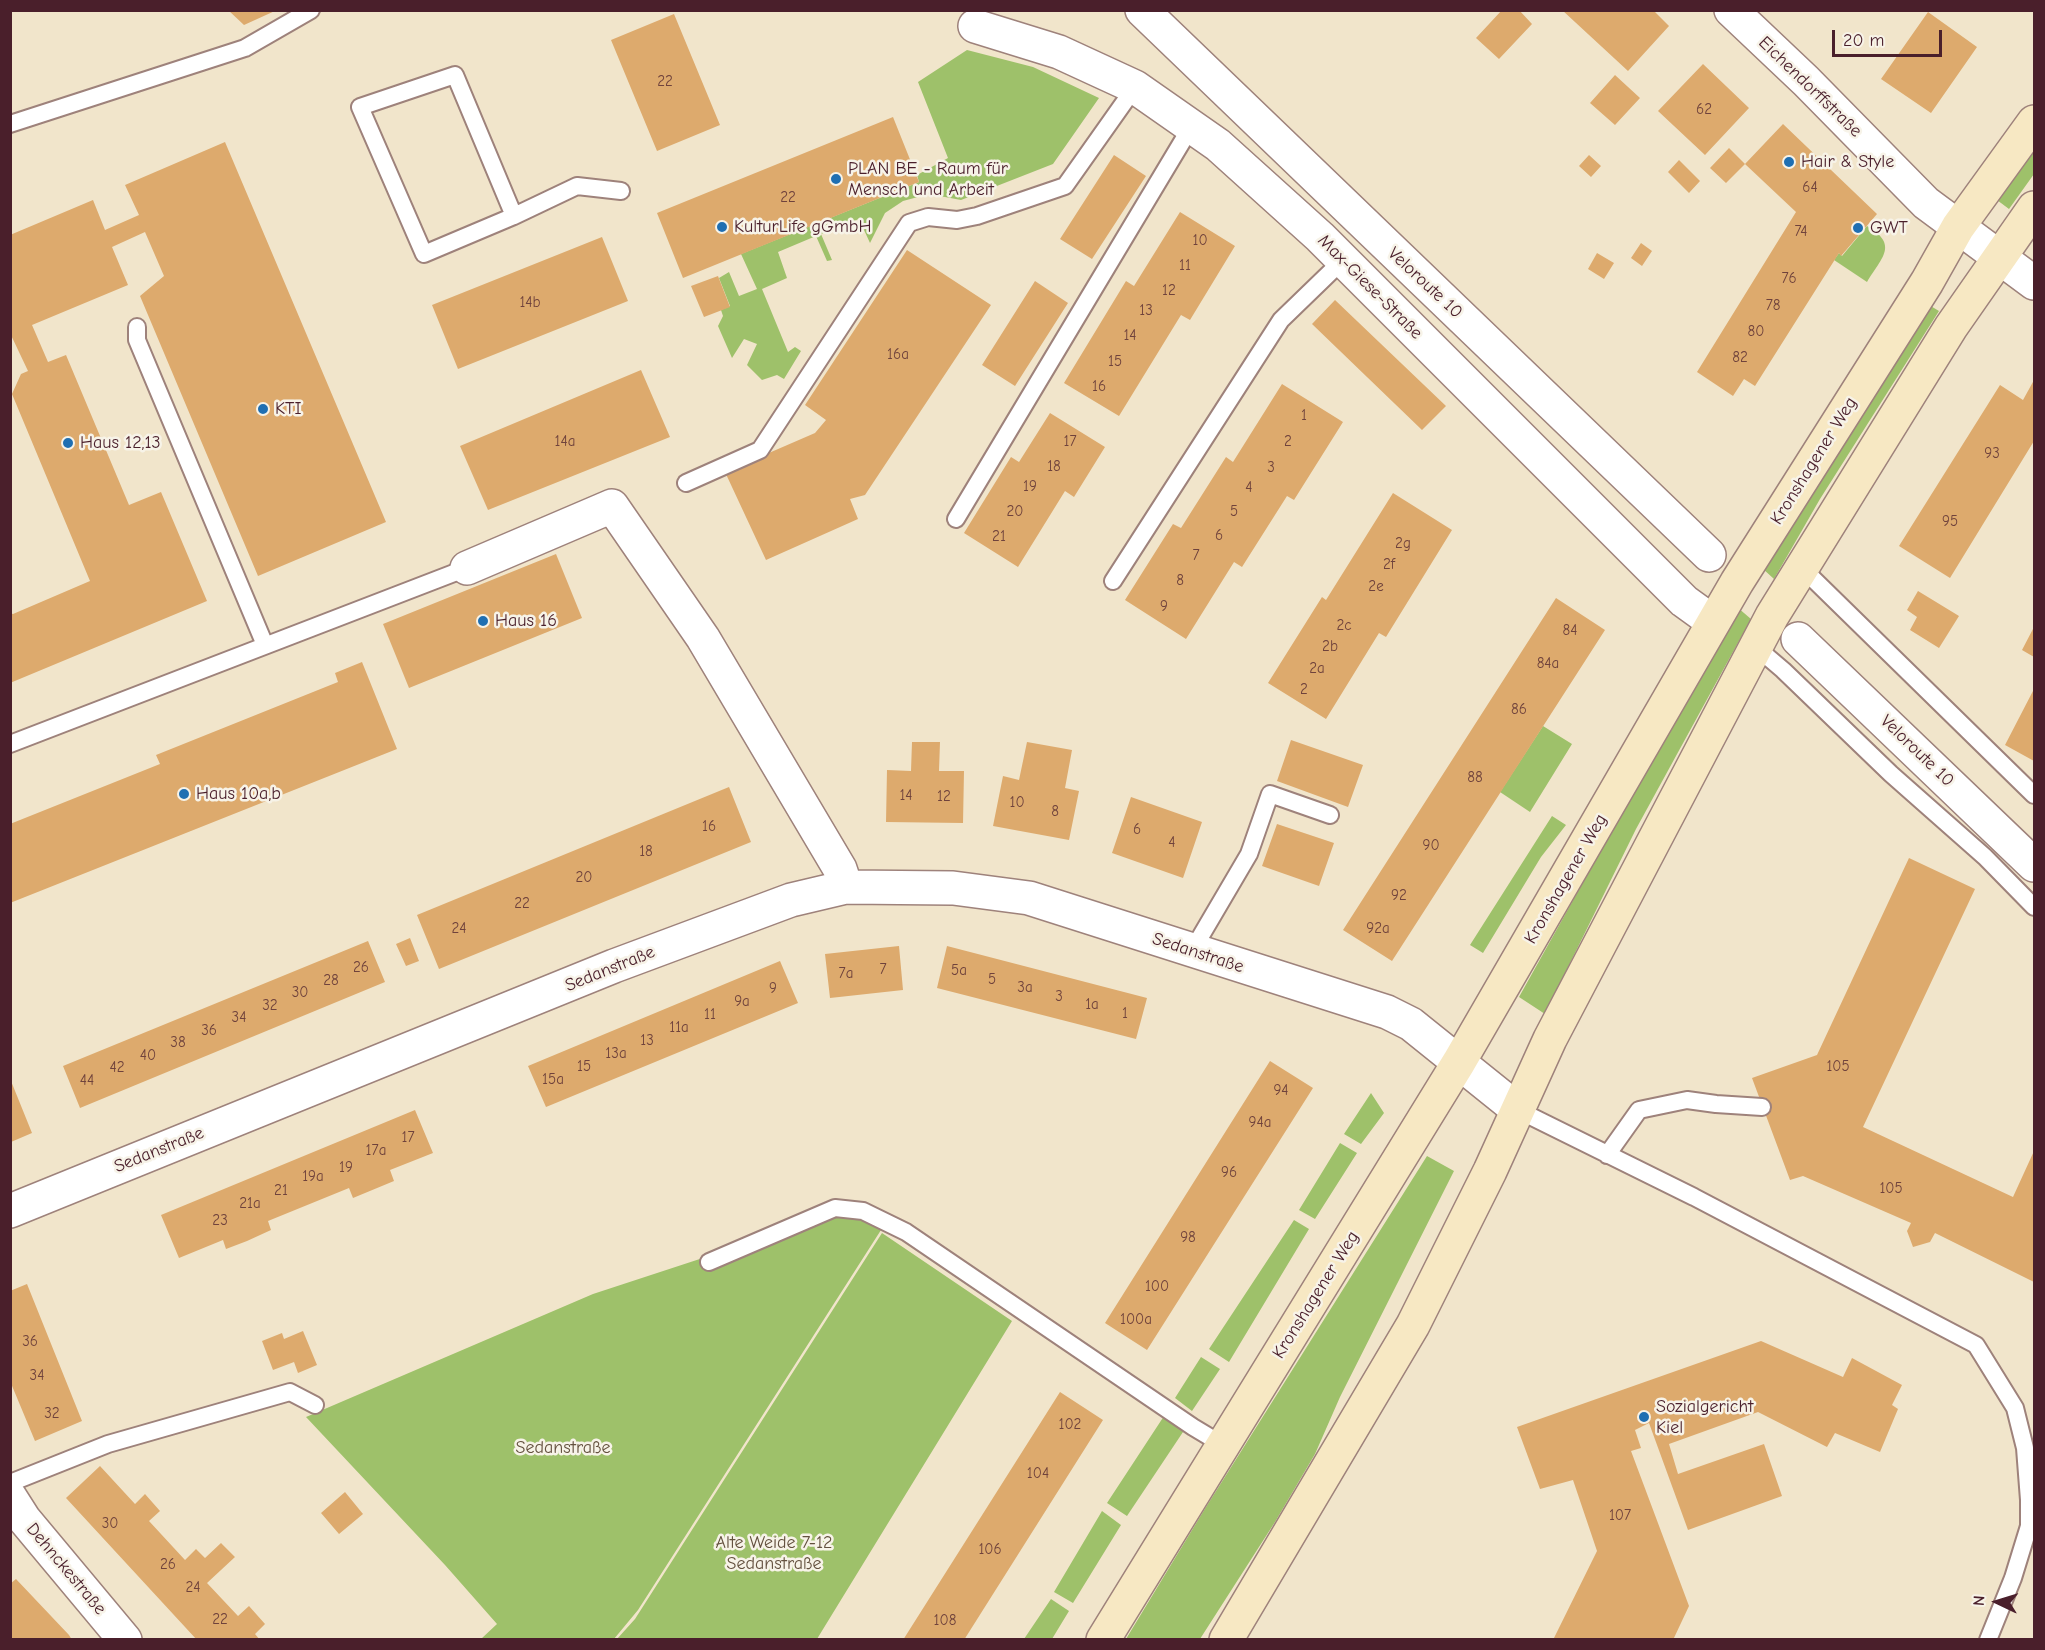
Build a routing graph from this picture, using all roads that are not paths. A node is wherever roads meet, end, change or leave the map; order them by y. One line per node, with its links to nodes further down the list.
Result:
1 (311, 10): 7 (lane)
2 (1142, 10): 19 (street, Veloroute 10)
3 (1731, 10): 12 (street, Eichendorffstraße)
4 (975, 26): 5 (street, Max-Giese-Straße)
5 (1135, 87): 8 (street, Max-Giese-Straße); 17 (lane)
6 (2034, 122): 12 (main road, Kronshagener Weg)
7 (10, 124)
8 (1191, 127): 14 (street, Max-Giese-Straße); 18 (lane)
9 (621, 191): 11 (lane)
10 (2034, 208): 13 (main road)
11 (514, 216): 11 (lane)
12 (1958, 227): 13 (street, Eichendorffstraße); 23 (main road, Kronshagener Weg)
13 (1998, 258): 15 (street, Eichendorffstraße); 20 (main road)
14 (1343, 260): 22 (lane); 23 (street, Max-Giese-Straße)
15 (2034, 283)
16 (137, 327): 25 (lane)
17 (686, 483)
18 (956, 519)
19 (1709, 555)
20 (1801, 567): 26 (main road); 28 (lane)
21 (467, 568): 25 (lane); 31 (street)
22 (1113, 581)
23 (1713, 622): 34 (main road, Kronshagener Weg)
24 (1798, 639): 30 (street, Veloroute 10)
25 (265, 645): 27 (lane)
26 (1756, 647): 32 (lane); 36 (main road)
27 (10, 744)
28 (2034, 795)
29 (1330, 815): 33 (lane)
30 (2034, 865)
31 (846, 887): 33 (street, Sedanstraße); 38 (street, Sedanstraße)
32 (2034, 907)
33 (1192, 951): 34 (street, Sedanstraße)
34 (1459, 1062): 36 (street, Sedanstraße); 41 (main road, Kronshagener Weg)
35 (1762, 1107): 37 (lane)
36 (1518, 1110): 37 (lane); 46 (main road)
37 (1607, 1155): 47 (lane)
38 (10, 1211)
39 (709, 1262): 41 (lane)
40 (315, 1405): 42 (lane)
41 (1223, 1445): 45 (main road, Kronshagener Weg)
42 (10, 1483)
43 (10, 1497): 44 (street, Dehnckestraße)
44 (125, 1640)
45 (1103, 1640)
46 (1226, 1640)
47 (1988, 1640)

